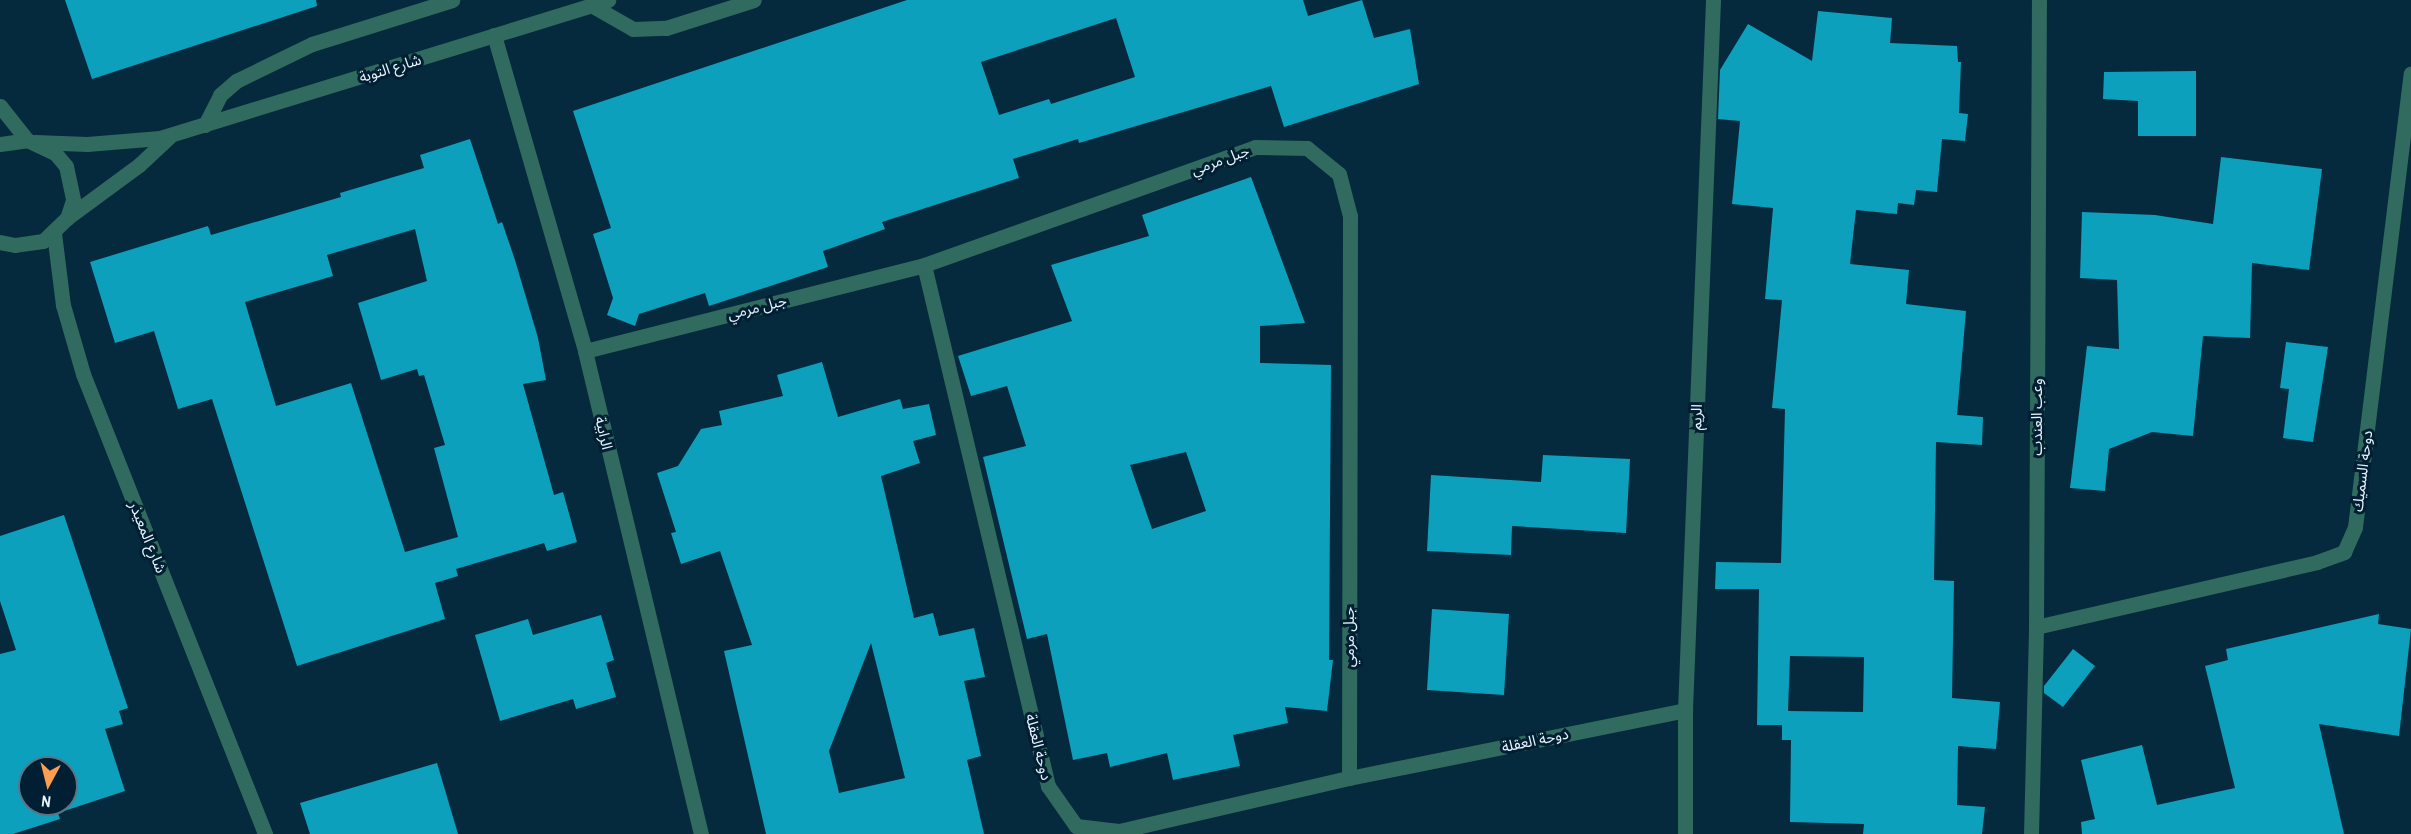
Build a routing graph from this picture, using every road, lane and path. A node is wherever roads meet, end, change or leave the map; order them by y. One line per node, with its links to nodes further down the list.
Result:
1 (452, 0): 10 (street)
2 (608, 0): 6 (street, شارع التوبة)
3 (754, 0): 6 (street)
4 (1713, 0): 20 (street, الريم)
5 (2040, 0): 19 (street, وعب العندب)
6 (591, 5): 7 (street, شارع التوبة)
7 (494, 35): 10 (street, شارع التوبة); 18 (street, الرابية)
8 (2411, 73): 19 (street, دوحة السميك)
9 (0, 106): 12 (street)
10 (205, 125): 11 (street, شارع التوبة)
11 (172, 135): 12 (street, شارع التوبة); 14 (street, شارع التوبة)
12 (31, 141): 13 (street, شارع التوبة); 14 (street)
13 (0, 144)
14 (67, 218): 15 (street, شارع التوبة)
15 (54, 233): 16 (street); 22 (street, شارع المعيذر)
16 (0, 242)
17 (924, 265): 18 (street, جبل مرمي); 21 (street, دوحة العقلة); 21 (street, جبل مرمي)
18 (585, 351): 23 (street, الرابية)
19 (2036, 627): 25 (street, وعب العندب)
20 (1685, 710): 21 (street, دوحة العقلة); 24 (street, الريم)
21 (1349, 778)
22 (265, 834)
23 (700, 834)
24 (1685, 834)
25 (2031, 834)

